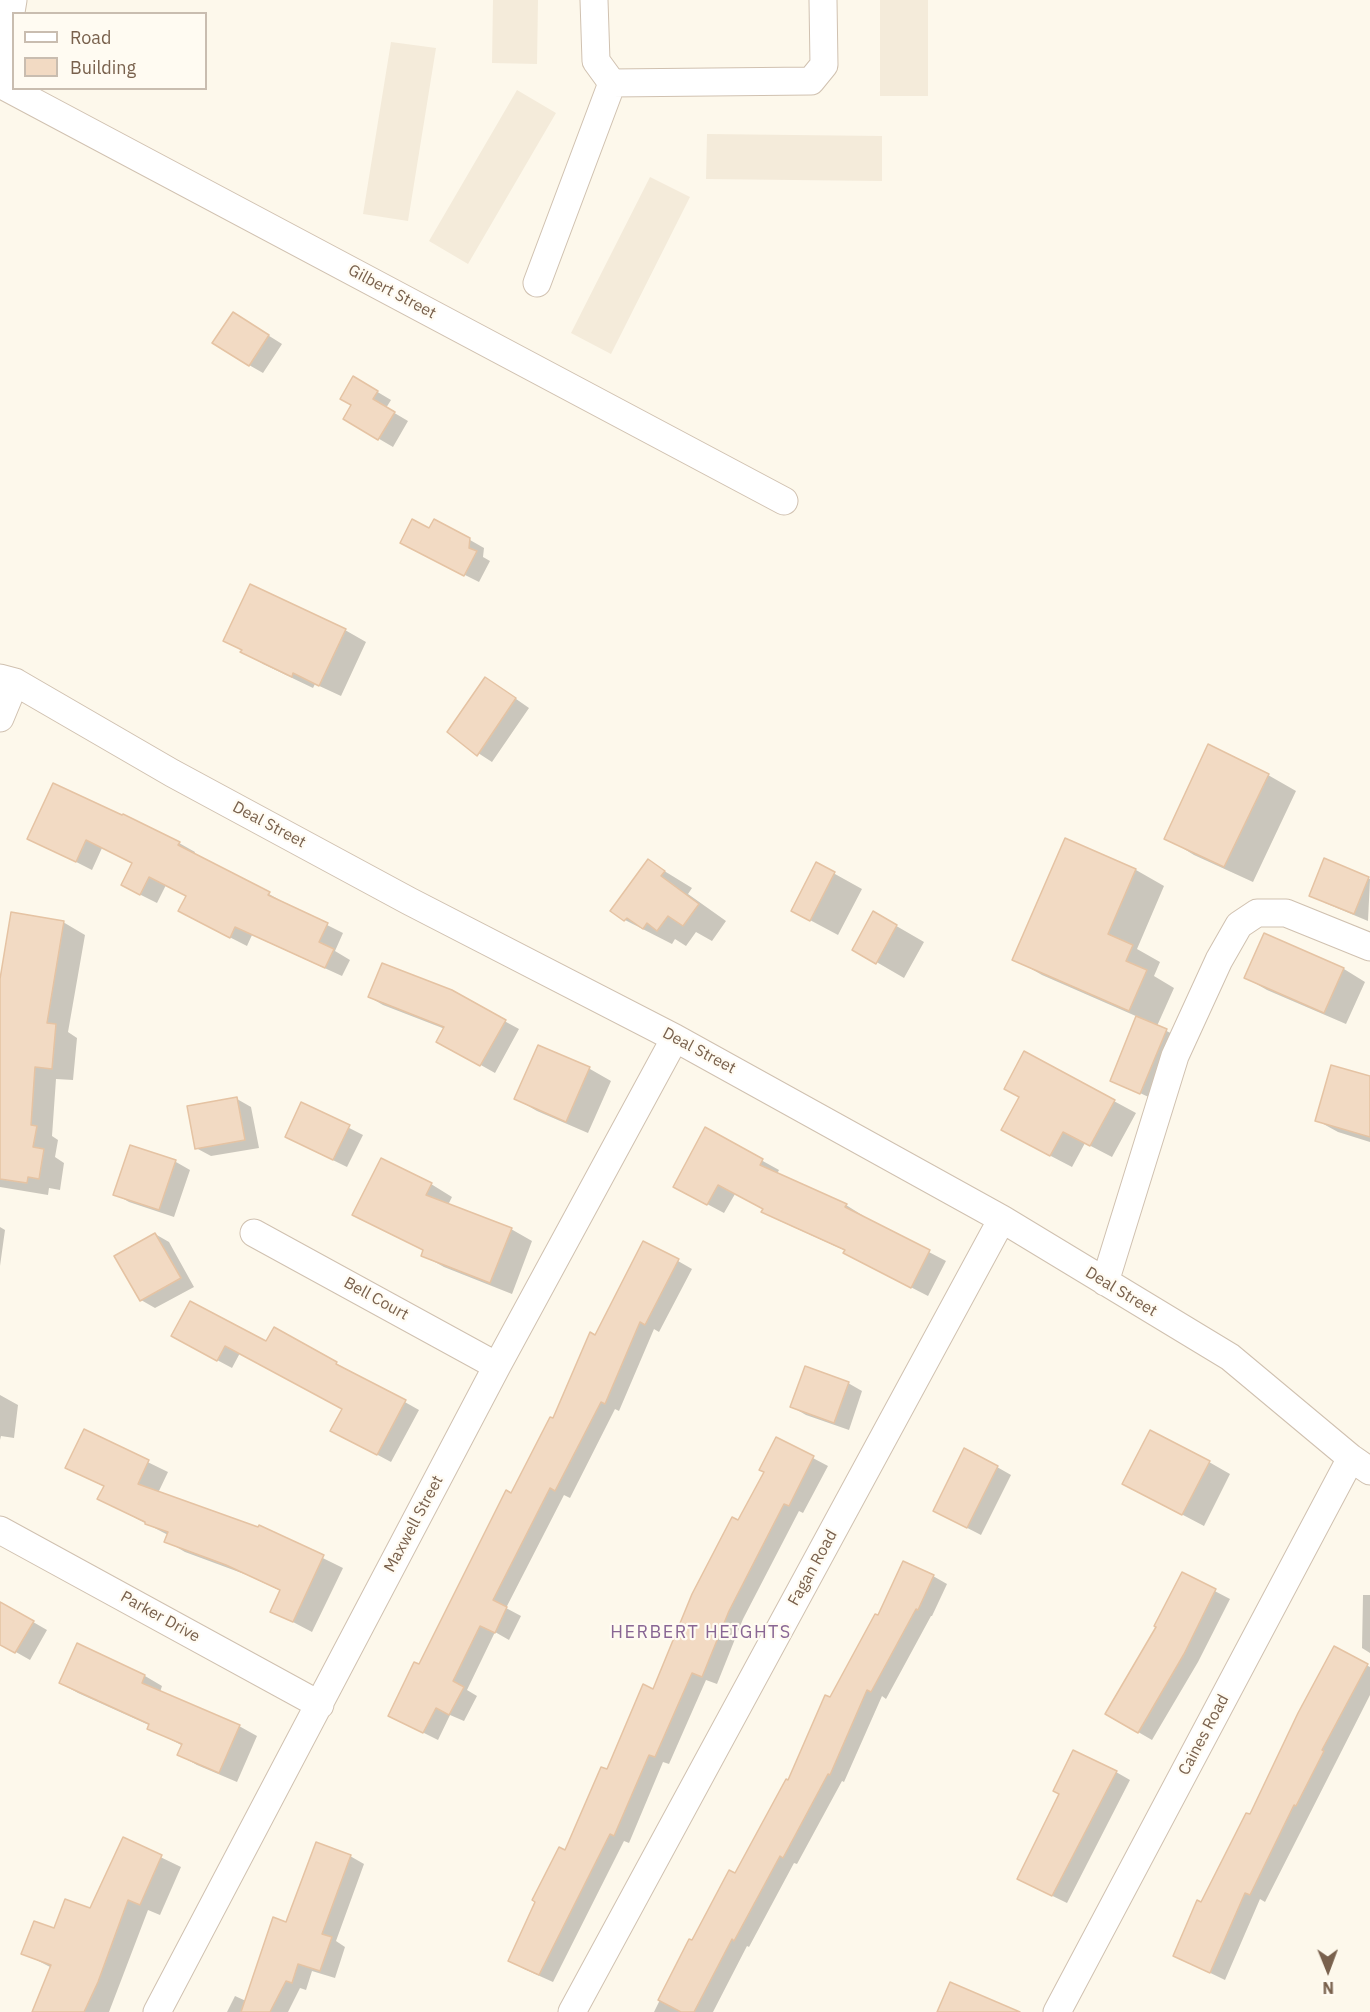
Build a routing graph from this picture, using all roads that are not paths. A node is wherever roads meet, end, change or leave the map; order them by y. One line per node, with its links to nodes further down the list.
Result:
1 (13, 0): 4 (street)
2 (594, 0): 5 (street)
3 (823, 0): 5 (street)
4 (0, 78)
5 (612, 83): 7 (street)
6 (0, 84): 8 (street, Gilbert Street)
7 (537, 283)
8 (784, 501)
9 (8, 680): 10 (street); 12 (street, Deal Street)
10 (0, 718)
11 (1370, 947): 15 (street)
12 (675, 1038): 13 (street, Deal Street); 16 (street, Maxwell Street)
13 (1002, 1219): 15 (street, Deal Street); 21 (street, Fagan Road)
14 (254, 1233): 16 (street, Bell Court)
15 (1105, 1282): 17 (street, Deal Street)
16 (497, 1366): 19 (street, Maxwell Street)
17 (1360, 1464): 22 (street, Caines Road)
18 (0, 1530): 19 (street, Parker Drive)
19 (320, 1705): 20 (street, Maxwell Street)
20 (157, 2012)
21 (572, 2012)
22 (1057, 2012)

